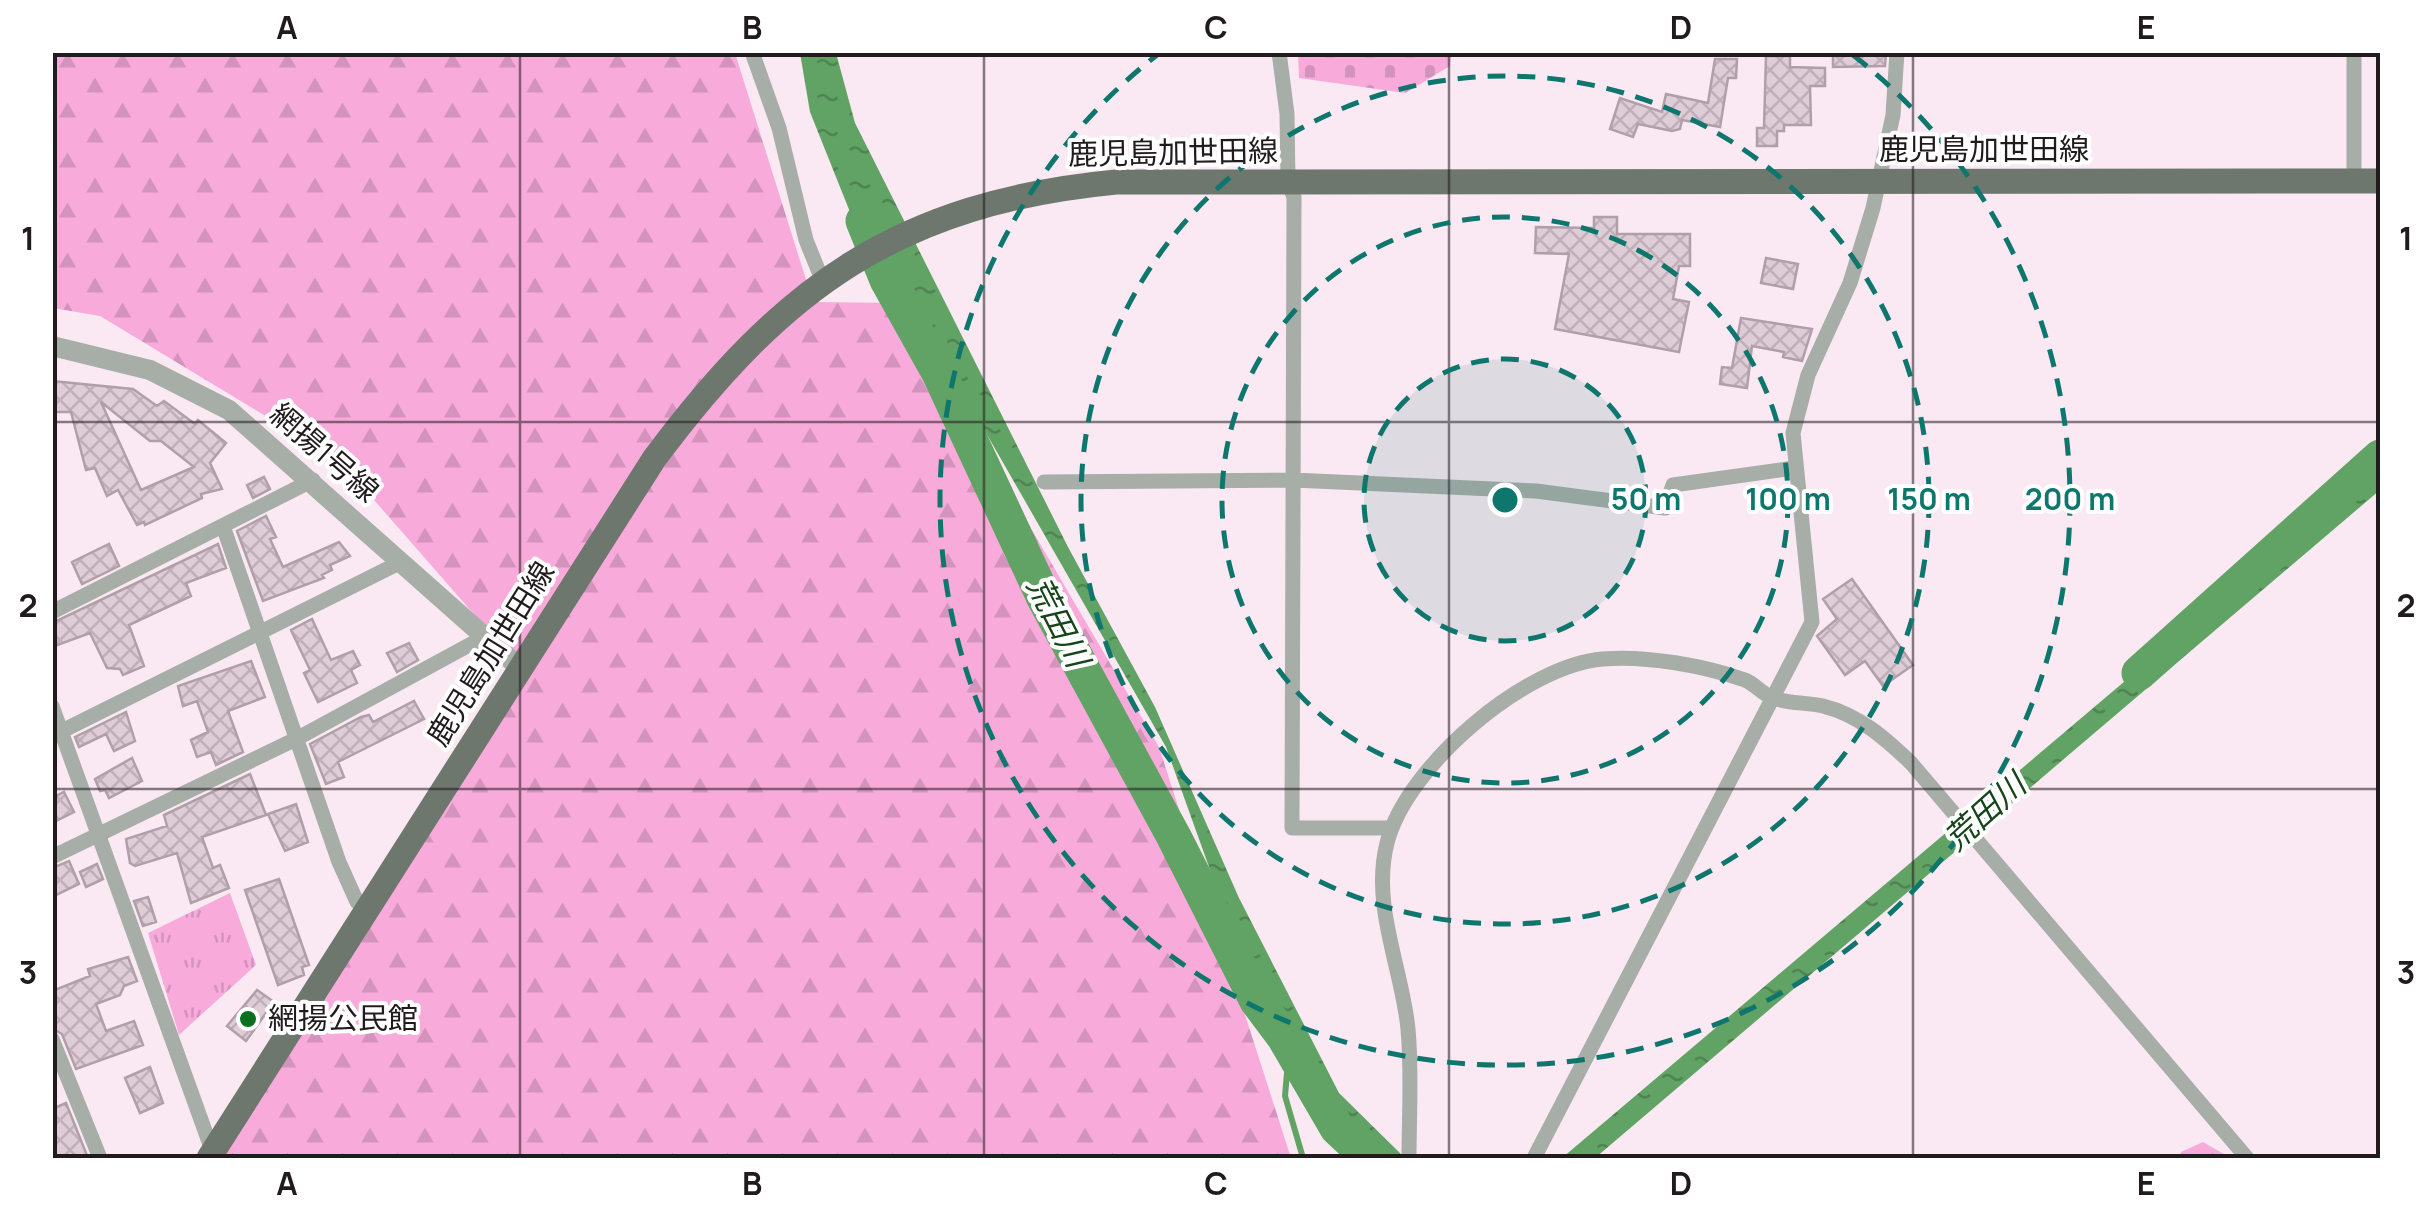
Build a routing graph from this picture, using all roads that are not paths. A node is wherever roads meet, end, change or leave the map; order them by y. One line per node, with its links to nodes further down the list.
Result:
1 (752, 52): 9 (street)
2 (1279, 52): 7 (street)
3 (1897, 52): 8 (street)
4 (2354, 52): 5 (street)
5 (2354, 181): 6 (main road, 鹿児島加世田線); 8 (main road, 鹿児島加世田線)
6 (2380, 181)
7 (1288, 182): 8 (main road, 鹿児島加世田線); 9 (main road, 鹿児島加世田線); 13 (street)
8 (1879, 183): 11 (street)
9 (833, 274): 20 (main road, 鹿児島加世田線)
10 (52, 346): 12 (street, 網揚1号線)
11 (1794, 468): 13 (street); 21 (street)
12 (312, 480): 15 (street); 16 (street, 網揚1号線)
13 (1293, 480): 14 (street); 25 (street)
14 (1044, 482)
15 (223, 526): 17 (street); 18 (street)
16 (401, 562): 18 (street); 19 (street, 網揚1号線)
17 (52, 612)
18 (258, 633): 23 (street); 24 (street)
19 (484, 637): 20 (street, 網揚1号線); 24 (street)
20 (520, 668): 28 (main road, 鹿児島加世田線)
21 (1772, 698): 25 (street); 33 (street); 34 (street)
22 (52, 706): 23 (street)
23 (57, 734): 26 (street)
24 (298, 738): 26 (street); 28 (street)
25 (1391, 828): 30 (street)
26 (99, 836): 27 (street); 31 (street)
27 (52, 857)
28 (371, 908): 31 (main road, 鹿児島加世田線)
29 (52, 1039): 32 (street)
30 (1409, 1151)
31 (211, 1156)
32 (100, 1158)
33 (1534, 1158)
34 (2247, 1158)

